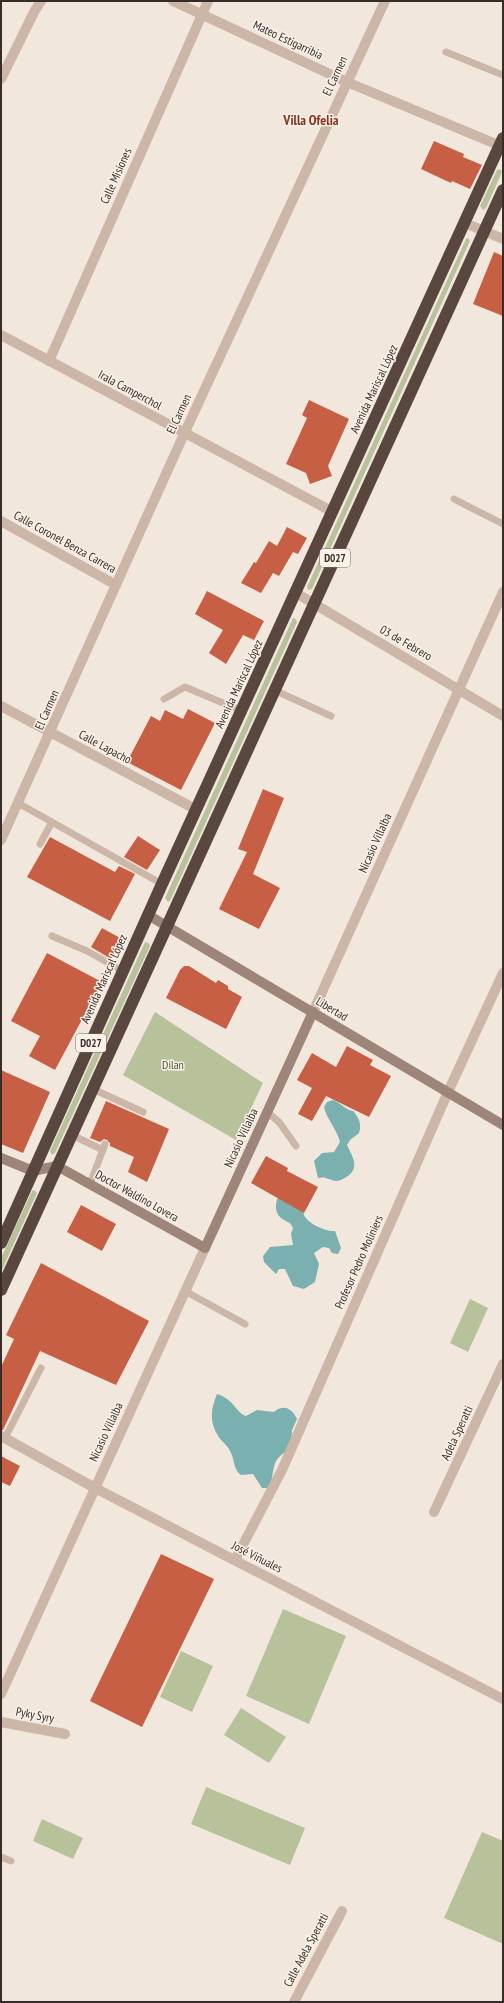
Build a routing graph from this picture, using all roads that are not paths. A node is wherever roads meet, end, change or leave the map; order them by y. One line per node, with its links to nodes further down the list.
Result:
1 (41, 1): 8 (street)
2 (173, 1): 5 (street, Mateo Estigarribia)
3 (208, 1): 5 (street, Calle Misiones)
4 (386, 1): 9 (street, El Carmen)
5 (202, 14): 9 (street, Mateo Estigarribia); 16 (street, Calle Misiones)
6 (446, 52): 7 (lane)
7 (503, 76)
8 (1, 79)
9 (347, 82): 10 (street, Mateo Estigarribia); 17 (street, El Carmen)
10 (502, 143): 12 (highway, Avenida Mariscal López / D027)
11 (503, 190): 13 (highway, D027)
12 (465, 222): 13 (street); 19 (highway, Avenida Mariscal López / D027)
13 (484, 231): 14 (street); 25 (highway, D027)
14 (503, 239)
15 (1, 336): 16 (street, Irala Camperchol)
16 (49, 361): 17 (street, Irala Camperchol)
17 (184, 434): 19 (street, Irala Camperchol); 22 (street, El Carmen)
18 (454, 498): 21 (lane)
19 (333, 512): 24 (highway, Avenida Mariscal López / D027)
20 (1, 521): 22 (street, Calle Coronel Benza Carrera)
21 (503, 524)
22 (116, 585): 33 (street, El Carmen)
23 (503, 592): 26 (street, Nicasio Villalba)
24 (296, 593): 25 (street, 03 de Febrero); 30 (highway, Avenida Mariscal López / D027)
25 (314, 604): 26 (street, 03 de Febrero); 27 (highway, D027)
26 (459, 689): 32 (street, 03 de Febrero); 45 (street, Nicasio Villalba)
27 (274, 690): 31 (lane); 41 (highway, D027)
28 (164, 699): 30 (lane)
29 (1, 706): 33 (street, Calle Lapacho)
30 (242, 711): 35 (highway, Avenida Mariscal López / D027)
31 (331, 716)
32 (503, 716)
33 (50, 734): 34 (street, El Carmen); 35 (street, Calle Lapacho)
34 (18, 803): 36 (lane); 37 (street, El Carmen)
35 (197, 810): 39 (highway, Avenida Mariscal López / D027)
36 (52, 822): 38 (lane); 39 (lane)
37 (1, 840)
38 (40, 844)
39 (162, 884): 40 (highway, Avenida Mariscal López / D027)
40 (148, 915): 41 (main road, Libertad); 43 (highway, Avenida Mariscal López / D027)
41 (167, 926): 45 (main road, Libertad); 46 (highway, D027)
42 (52, 936): 43 (lane)
43 (123, 971): 55 (highway, Avenida Mariscal López / D027)
44 (503, 973): 47 (street, Profesor Pedro Moliniers)
45 (313, 1012): 47 (main road, Libertad); 49 (main road, Nicasio Villalba)
46 (93, 1089): 48 (lane); 51 (highway, D027)
47 (448, 1092): 50 (main road, Libertad); 67 (street, Profesor Pedro Moliniers)
48 (143, 1112)
49 (267, 1112): 52 (lane); 58 (main road, Nicasio Villalba)
50 (503, 1125)
51 (72, 1135): 54 (highway, D027); 56 (lane)
52 (296, 1146)
53 (1, 1158): 55 (main road)
54 (57, 1166): 55 (main road); 56 (main road, Doctor Waldino Lovera); 59 (highway, D027)
55 (36, 1170): 57 (highway, Avenida Mariscal López / D027)
56 (90, 1184): 58 (main road, Doctor Waldino Lovera)
57 (1, 1243)
58 (205, 1248): 60 (street, Nicasio Villalba)
59 (1, 1290)
60 (185, 1291): 61 (lane); 65 (street, Nicasio Villalba)
61 (245, 1324)
62 (503, 1364): 66 (street, Adela Speratti)
63 (41, 1368): 64 (lane)
64 (3, 1437): 65 (street, José Viñuales)
65 (95, 1488): 67 (street, José Viñuales); 68 (street, Nicasio Villalba)
66 (434, 1512)
67 (236, 1560): 69 (street, José Viñuales)
68 (1, 1694)
69 (503, 1699)
70 (1, 1722): 71 (street, Pyky Syry)
71 (65, 1734)
72 (1, 1857): 73 (lane)
73 (11, 1862)
74 (342, 1911): 75 (street, Calle Adela Speratti)
75 (294, 2002)

